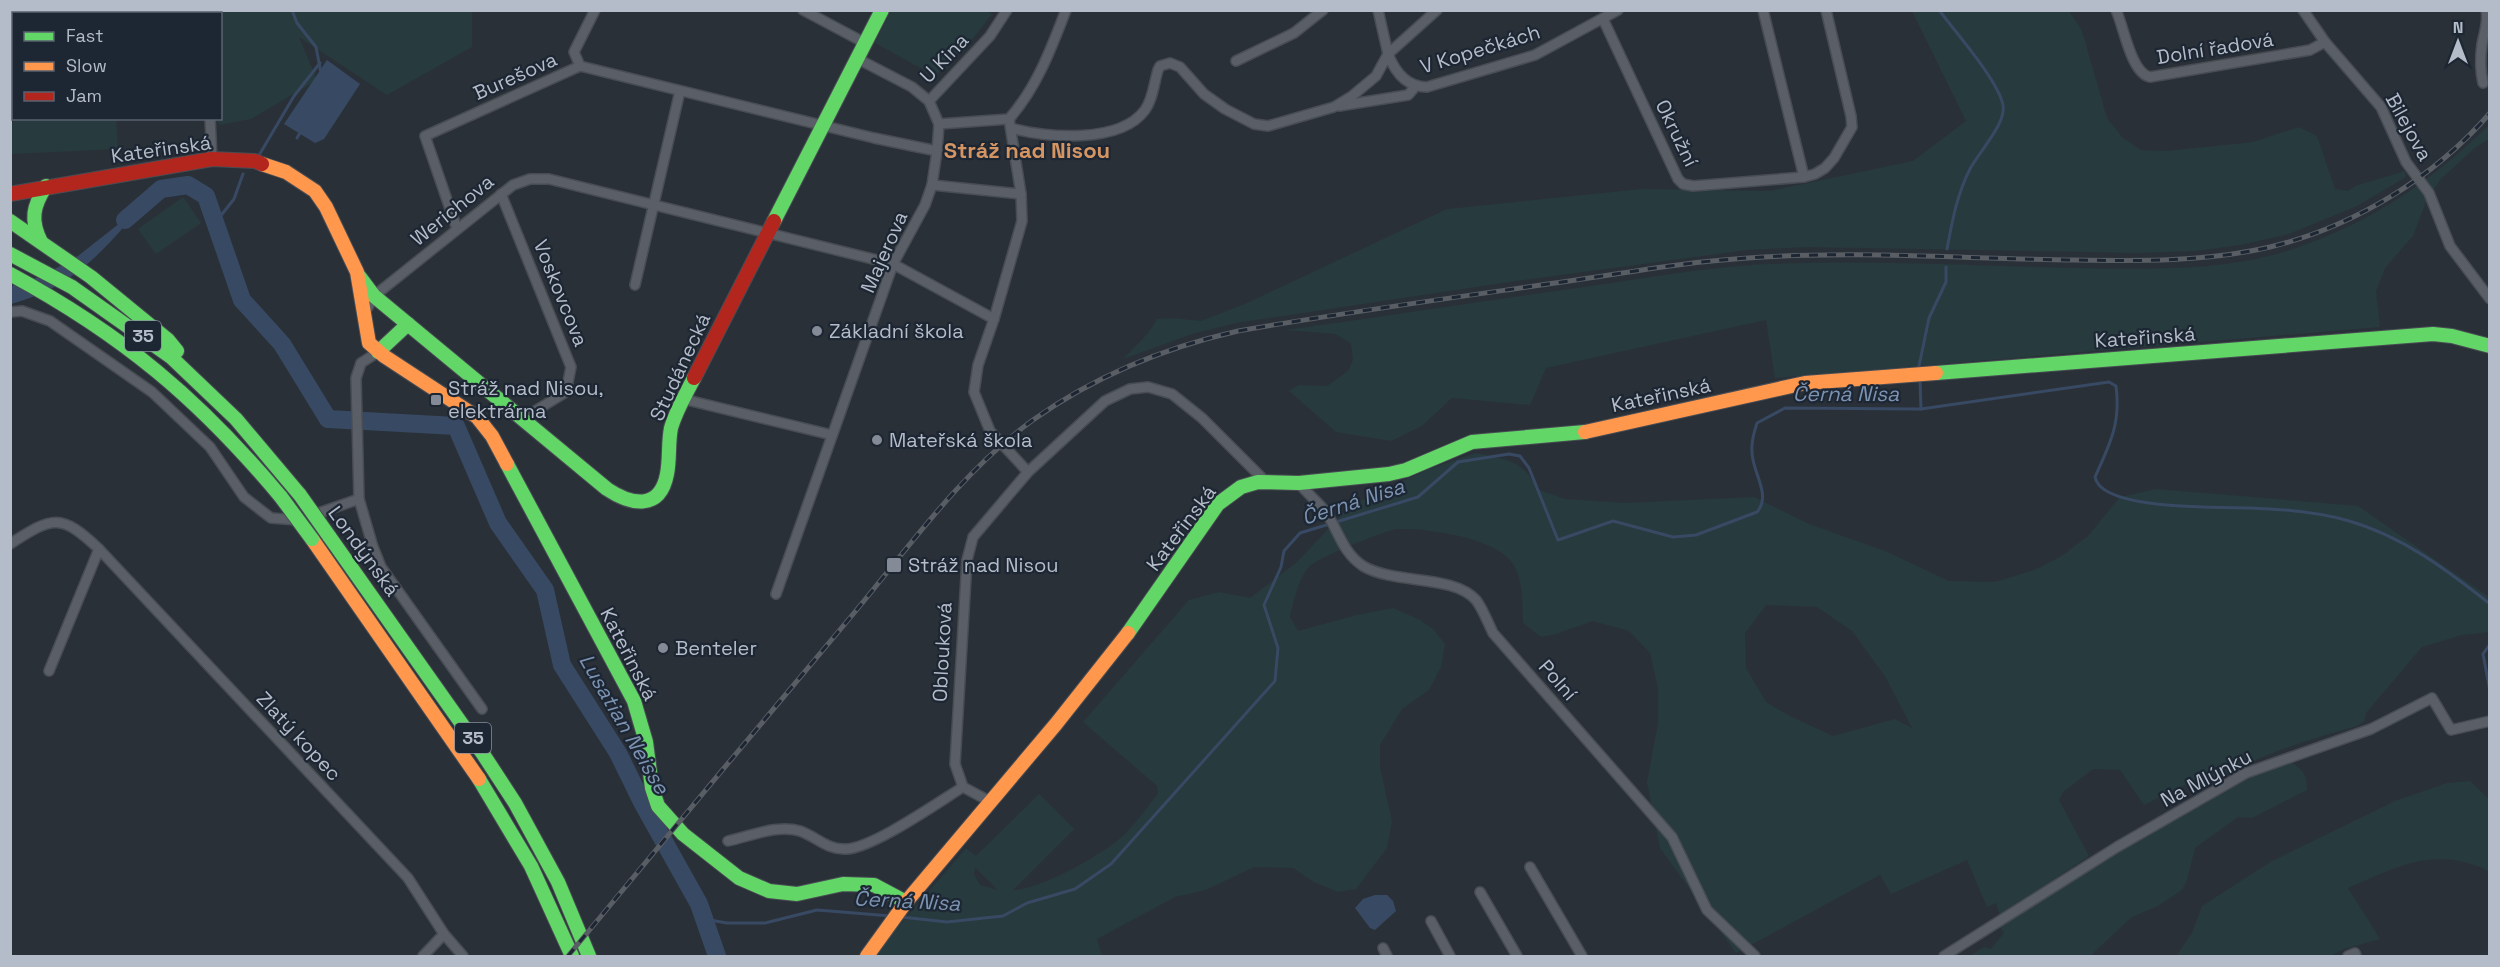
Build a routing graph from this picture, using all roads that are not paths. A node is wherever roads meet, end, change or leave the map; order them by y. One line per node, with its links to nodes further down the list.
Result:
1 (595, 10): 21 (street)
2 (803, 10): 17 (street)
3 (882, 10): 17 (main road, Studánecká)
4 (1007, 10): 25 (street, U Kina)
5 (1066, 10): 30 (street)
6 (1323, 10): 20 (street)
7 (1378, 10): 18 (street)
8 (1437, 10): 18 (street)
9 (1618, 10): 15 (street, V Kopečkách)
10 (1763, 10): 33 (street)
11 (1826, 10): 33 (street, Okružní)
12 (2116, 10): 16 (street, Dolní řadová)
13 (2303, 10): 16 (street, Bilejova)
14 (2486, 10): 22 (street)
15 (1603, 19): 23 (street, V Kopečkách); 33 (street, Okružní)
16 (2325, 42): 50 (street, Bilejova)
17 (865, 43): 19 (main road, Studánecká)
18 (1388, 54): 23 (street, V Kopečkách); 26 (street, V Kopečkách)
19 (858, 59): 25 (street, U Kina); 28 (main road, Studánecká)
20 (1236, 61)
21 (580, 66): 24 (street, Burešova); 41 (street, Burešova)
22 (2483, 83)
23 (1415, 87): 26 (street, V Kopečkách)
24 (680, 91): 28 (street, Burešova); 39 (street)
25 (929, 100): 29 (street, U Kina)
26 (1334, 107): 30 (street, V Kopečkách)
27 (210, 120): 32 (street)
28 (822, 124): 31 (street, Burešova); 42 (main road, Studánecká)
29 (939, 124): 30 (street); 31 (street, Majerova)
30 (1010, 124): 38 (street)
31 (937, 151): 34 (street, Majerova)
32 (212, 159): 35 (main road, Kateřinská); 46 (main road, Kateřinská)
33 (1804, 177)
34 (932, 185): 38 (street); 45 (street, Majerova)
35 (46, 186): 36 (main road, Kateřinská); 43 (main road)
36 (10, 194)
37 (501, 194): 39 (street, Werichova); 41 (street, Werichova); 59 (street, Voskovcova)
38 (1021, 194): 53 (street)
39 (653, 206): 42 (street, Werichova); 48 (street)
40 (10, 222): 43 (main road)
41 (457, 229): 49 (street, Werichova)
42 (766, 233): 45 (street, Werichova); 58 (main road, Studánecká)
43 (41, 243): 57 (main road)
44 (14, 255): 57 (main road, Londýnská / 35)
45 (893, 264): 53 (street, Werichova); 60 (street, Majerova)
46 (357, 272): 49 (main road, Studánecká); 52 (main road, Kateřinská)
47 (10, 274): 81 (main road, Londýnská / 35, bridge)
48 (635, 285)
49 (374, 296): 52 (street, Werichova); 54 (main road, Studánecká)
50 (2490, 299)
51 (10, 312): 64 (street)
52 (364, 314): 56 (main road, Kateřinská)
53 (994, 319): 61 (street)
54 (408, 324): 56 (main road); 59 (main road, Studánecká)
55 (2490, 346): 63 (main road, Kateřinská)
56 (378, 352): 64 (street); 76 (main road, Kateřinská)
57 (209, 391): 82 (main road, Londýnská / 35, bridge)
58 (683, 399): 59 (main road, Studánecká); 60 (street)
59 (522, 419)
60 (832, 435): 67 (street, Majerova)
61 (1028, 472): 62 (street, Oblouková); 71 (street, Oblouková)
62 (1266, 482): 63 (main road, Kateřinská); 72 (main road, Kateřinská)
63 (1299, 483): 87 (street, Polní)
64 (359, 499): 69 (street)
65 (10, 544): 66 (street, Zlatý kopec)
66 (99, 549): 68 (street); 78 (street, Zlatý kopec)
67 (776, 594)
68 (50, 670)
69 (482, 709)
70 (2490, 721): 88 (street, Na Mlýnku)
71 (963, 787): 72 (street); 73 (street)
72 (991, 802): 76 (main road, Kateřinská)
73 (729, 841)
74 (1530, 867): 86 (street)
75 (1480, 892): 85 (street)
76 (906, 902): 83 (main road)
77 (1431, 921): 84 (street)
78 (444, 934): 79 (street); 80 (street, Zlatý kopec)
79 (423, 957)
80 (463, 957)
81 (572, 957)
82 (589, 957)
83 (867, 957)
84 (1450, 957)
85 (1517, 957)
86 (1582, 957)
87 (1755, 957)
88 (1944, 957)
89 (2348, 957): 90 (street)
90 (2356, 957)

